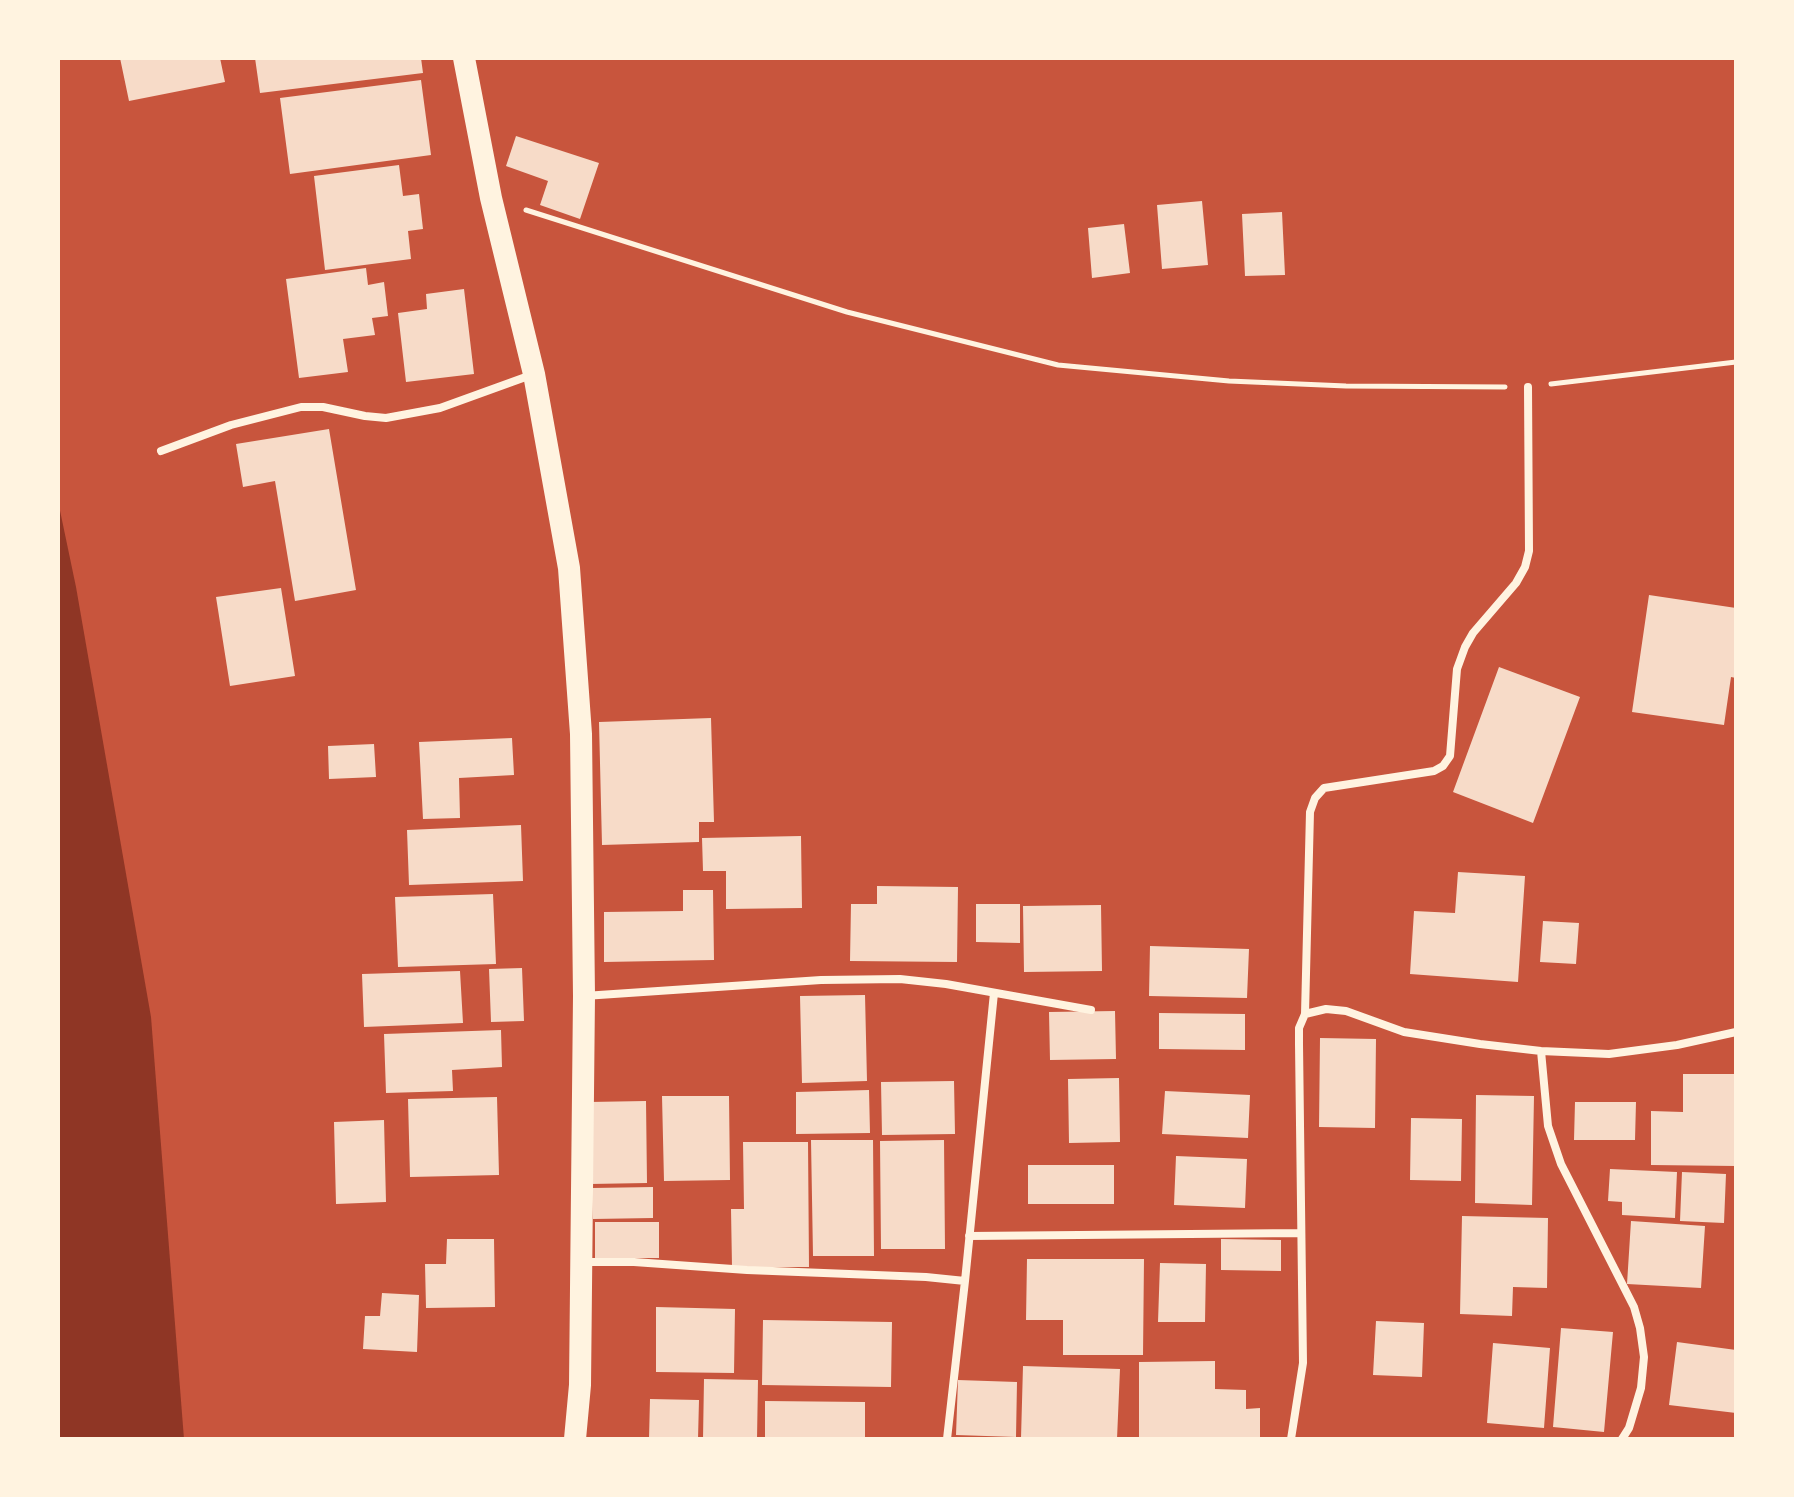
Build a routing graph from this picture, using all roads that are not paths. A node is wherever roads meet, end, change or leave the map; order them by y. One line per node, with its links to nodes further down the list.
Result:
1 (464, 58): 2 (highway)
2 (534, 374): 4 (street); 6 (highway)
3 (1528, 387): 8 (street)
4 (161, 451)
5 (994, 993): 6 (street); 7 (street); 12 (street)
6 (584, 996): 13 (highway)
7 (1091, 1010)
8 (1305, 1014): 10 (street); 11 (street)
9 (1736, 1032): 10 (street)
10 (1541, 1051): 18 (street)
11 (1300, 1233): 12 (street); 17 (street)
12 (969, 1236): 14 (street)
13 (580, 1262): 14 (street); 15 (highway)
14 (965, 1281): 16 (street)
15 (575, 1439)
16 (947, 1439)
17 (1291, 1439)
18 (1622, 1439)

